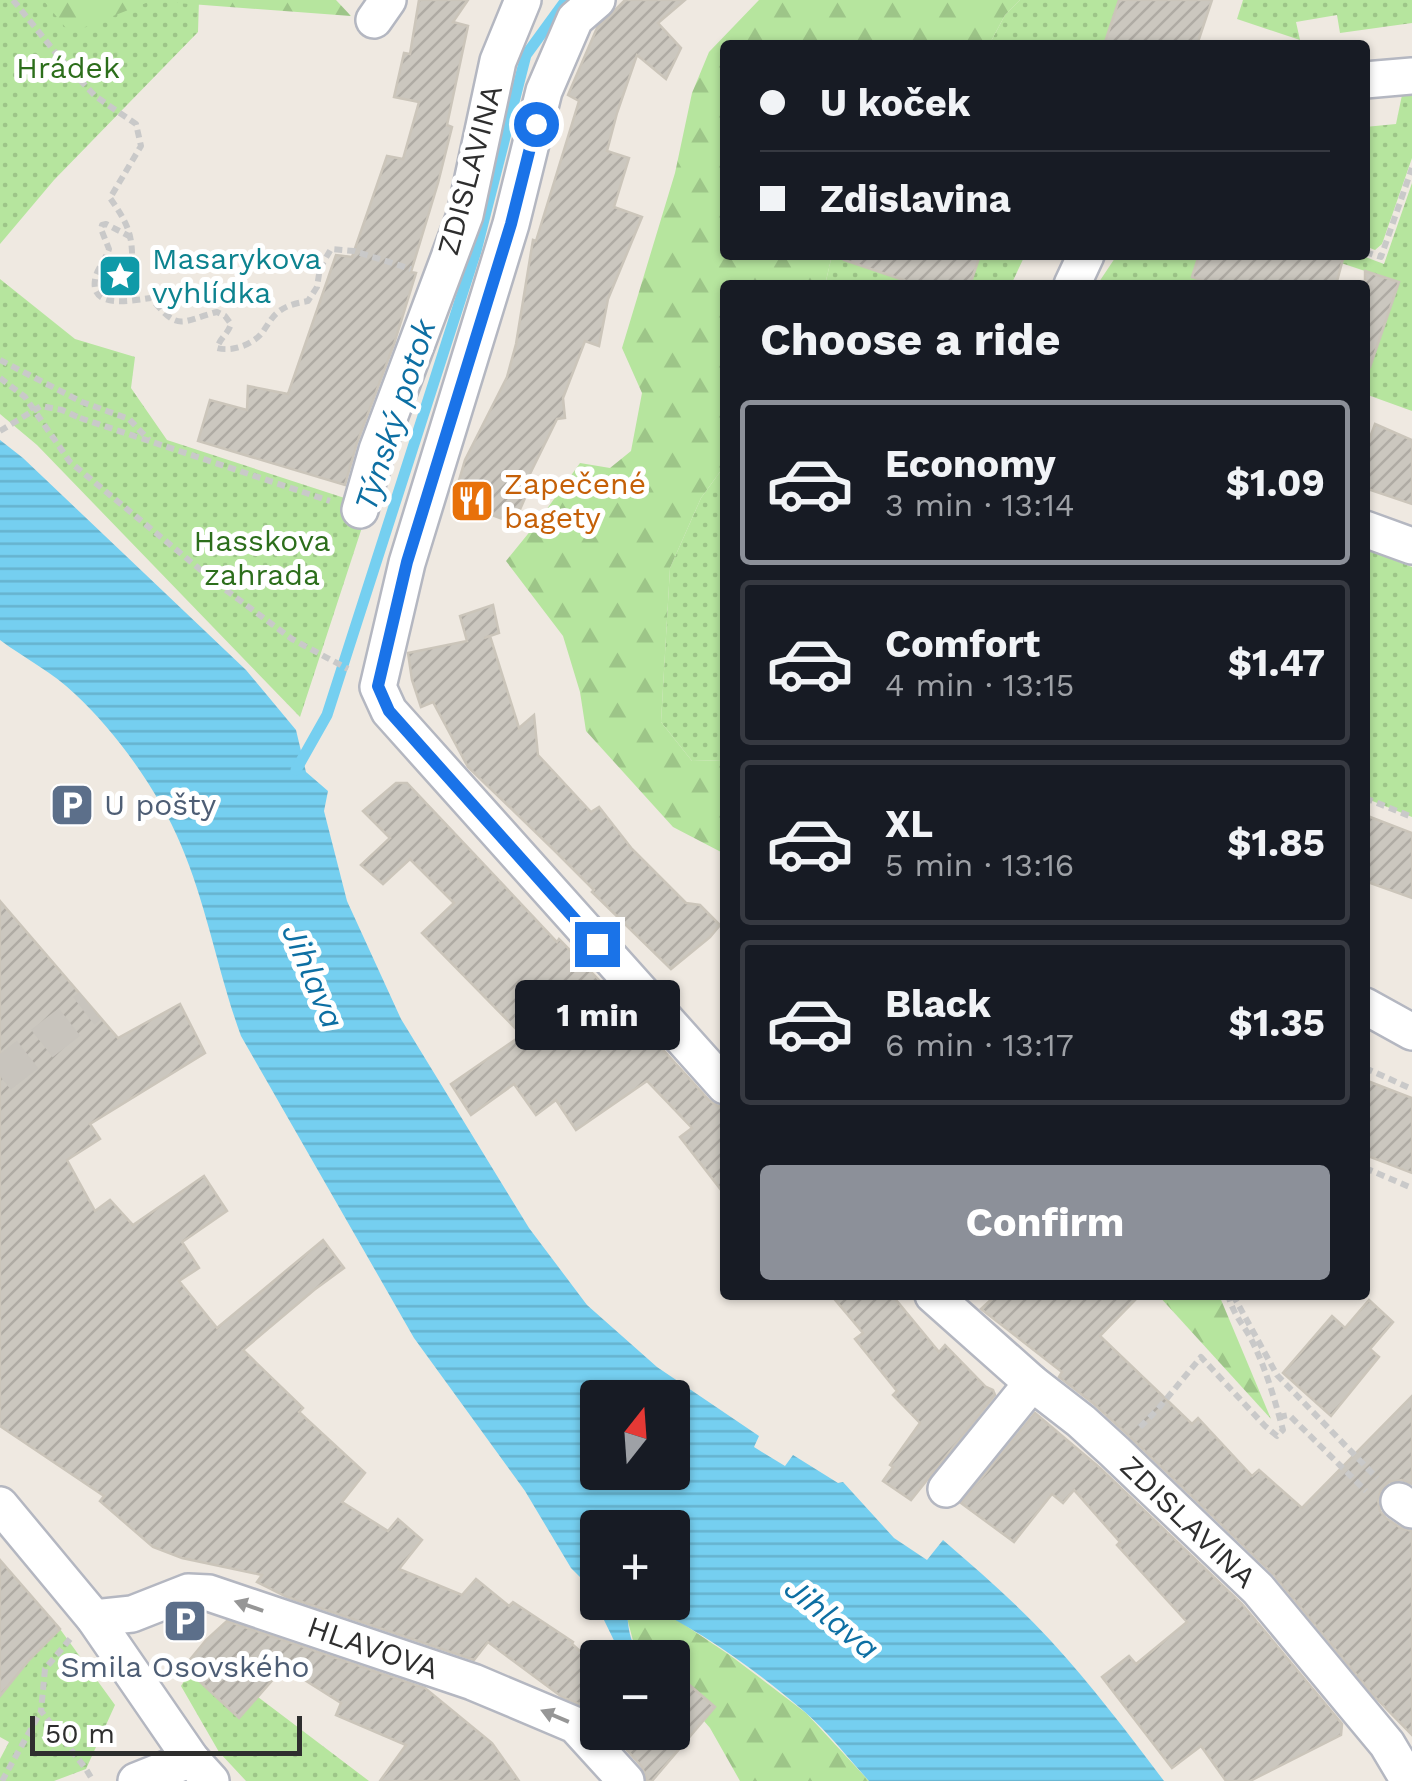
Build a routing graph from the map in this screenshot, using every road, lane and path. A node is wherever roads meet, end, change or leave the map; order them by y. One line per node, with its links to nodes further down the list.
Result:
1 (13, 0): 7 (path)
2 (523, 0): 10 (street, ZDISLAVINA)
3 (596, 0): 24 (street, ZDISLAVINA)
4 (1412, 76): 5 (street)
5 (1370, 80)
6 (1412, 168): 8 (path)
7 (131, 237): 9 (path); 10 (path)
8 (1370, 254)
9 (132, 262)
10 (440, 278): 15 (street, ZDISLAVINA)
11 (0, 360): 14 (path)
12 (0, 378): 18 (path)
13 (0, 431): 14 (path, bridge)
14 (150, 441): 15 (path)
15 (360, 510)
16 (1370, 530): 17 (street)
17 (1412, 546)
18 (352, 671)
19 (1370, 800): 20 (path)
20 (1412, 817)
21 (1370, 1009): 22 (street)
22 (1412, 1032)
23 (1370, 1070): 25 (path)
24 (720, 1080)
25 (1412, 1089)
26 (1370, 1170): 27 (path)
27 (1412, 1188)
28 (938, 1300): 31 (street, ZDISLAVINA)
29 (1232, 1300): 33 (path)
30 (1234, 1300): 36 (path)
31 (1032, 1384): 34 (street); 44 (street, ZDISLAVINA)
32 (1158, 1409): 33 (path)
33 (1279, 1417): 36 (path)
34 (946, 1489)
35 (0, 1505): 37 (street)
36 (1405, 1505)
37 (94, 1618): 38 (path); 39 (street); 43 (street, HLAVOVA, one-way to 37)
38 (41, 1711): 40 (path); 41 (path)
39 (201, 1770): 42 (street)
40 (2, 1781)
41 (93, 1781)
42 (136, 1781)
43 (626, 1781)
44 (1409, 1781)

